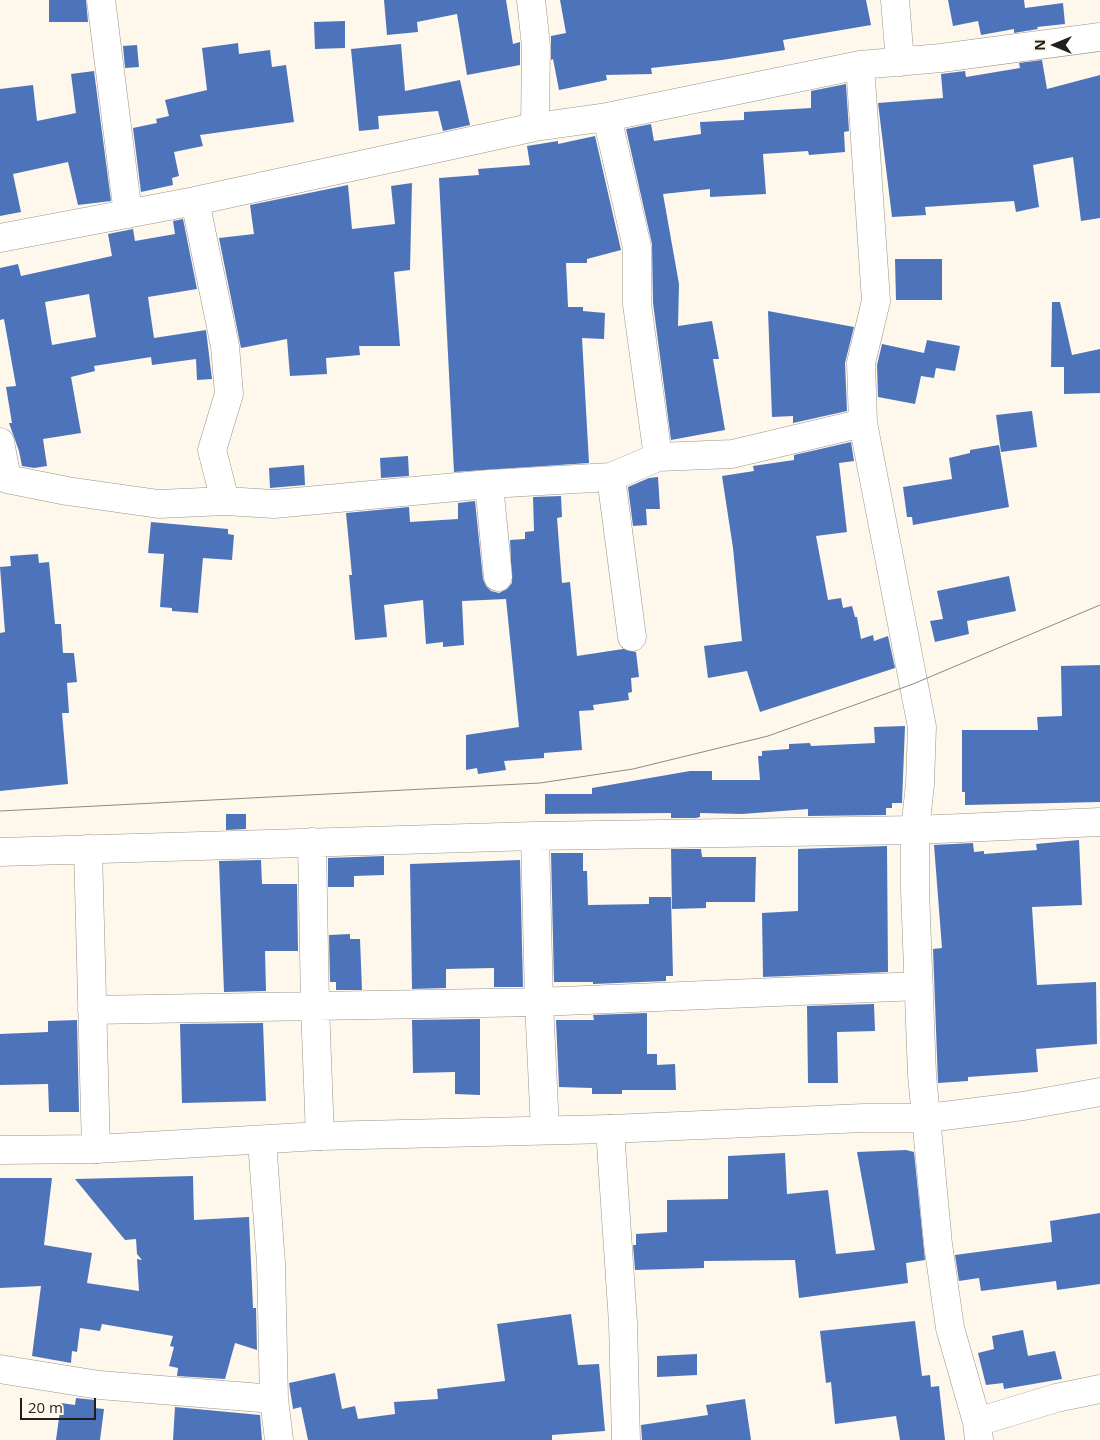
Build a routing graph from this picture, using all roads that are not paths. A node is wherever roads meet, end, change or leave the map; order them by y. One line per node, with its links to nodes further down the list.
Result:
1 (101, 0): 10 (street)
2 (531, 0): 8 (street)
3 (895, 0): 5 (street)
4 (1100, 37): 5 (street)
5 (900, 62): 6 (street)
6 (860, 65): 7 (street); 12 (street)
7 (606, 117): 8 (street); 14 (street)
8 (535, 127): 9 (street)
9 (196, 201): 10 (street); 17 (street)
10 (128, 214): 11 (street)
11 (0, 238)
12 (862, 423): 14 (street); 21 (street)
13 (0, 442): 17 (street)
14 (658, 457): 15 (street)
15 (611, 477): 16 (street); 19 (street)
16 (489, 484): 17 (street); 18 (street)
17 (225, 501)
18 (498, 577)
19 (632, 637)
20 (1100, 822): 21 (street)
21 (915, 830): 22 (street); 26 (street)
22 (535, 836): 23 (street); 27 (street)
23 (312, 842): 24 (street); 28 (street)
24 (88, 849): 25 (street); 29 (street)
25 (0, 852)
26 (919, 986): 27 (street); 31 (street)
27 (539, 1002): 28 (street); 33 (street)
28 (315, 1006): 29 (street); 34 (street)
29 (92, 1010): 36 (street)
30 (1100, 1092): 31 (street)
31 (928, 1118): 32 (street); 41 (street)
32 (610, 1129): 33 (street); 43 (street)
33 (545, 1130): 34 (street)
34 (320, 1136): 35 (street)
35 (262, 1141): 36 (street); 40 (street)
36 (96, 1149): 37 (street)
37 (0, 1150)
38 (0, 1370): 40 (street)
39 (1100, 1389): 41 (street)
40 (274, 1399): 42 (street)
41 (978, 1431)
42 (279, 1440)
43 (626, 1440)

